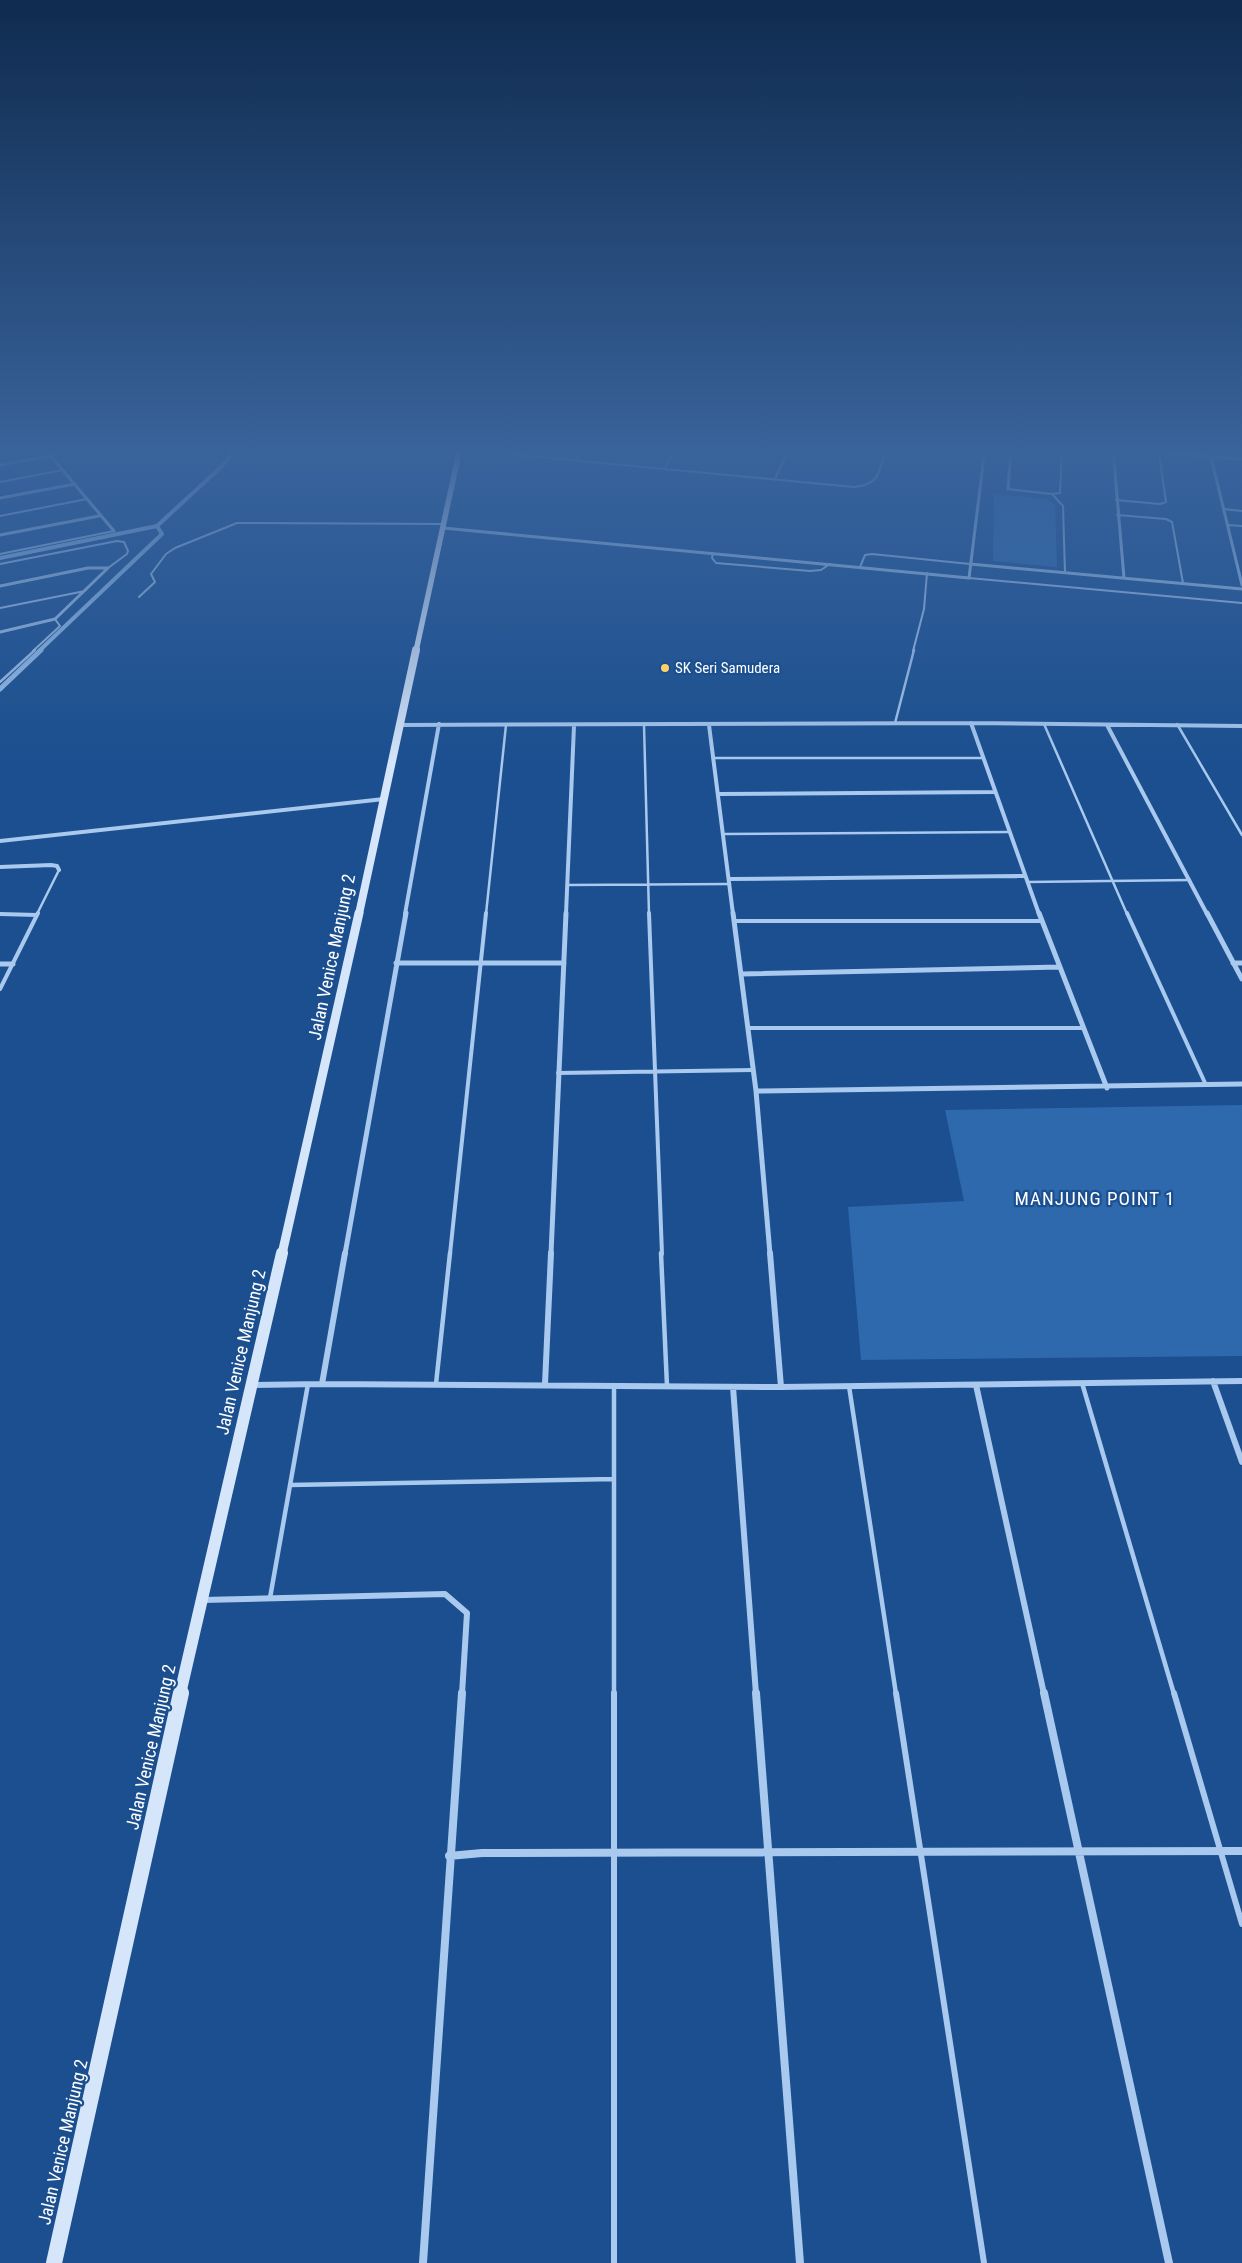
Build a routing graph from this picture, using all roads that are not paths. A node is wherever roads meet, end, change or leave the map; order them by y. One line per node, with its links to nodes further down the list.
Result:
1 (712, 553): 13 (lane)
2 (53, 554): 12 (lane)
3 (127, 554): 16 (lane)
4 (167, 554): 26 (lane)
5 (437, 554): 38 (street, Jalan Venice Manjung 2)
6 (719, 554): 13 (street)
7 (971, 554): 14 (street)
8 (1065, 554): 18 (lane)
9 (1121, 554): 20 (street)
10 (1178, 554): 21 (lane)
11 (1234, 554): 22 (street)
12 (0, 564)
13 (830, 564): 15 (street)
14 (970, 564): 15 (lane); 18 (street); 19 (street)
15 (860, 567): 17 (street)
16 (108, 568): 23 (street); 25 (street)
17 (927, 573): 19 (street); 34 (lane)
18 (1065, 573): 20 (street)
19 (970, 578): 27 (lane)
20 (1124, 578): 21 (street)
21 (1183, 583): 24 (street)
22 (1242, 585)
23 (0, 586)
24 (1242, 589)
25 (85, 591): 28 (lane); 29 (street)
26 (139, 597)
27 (1242, 603)
28 (0, 608)
29 (54, 619): 30 (street); 31 (lane)
30 (0, 632)
31 (0, 682)
32 (971, 723): 34 (street); 35 (street); 45 (street)
33 (439, 724): 38 (street); 39 (street); 66 (street)
34 (895, 724): 41 (street)
35 (1044, 724): 36 (street); 58 (lane)
36 (1107, 724): 37 (street); 56 (street)
37 (1177, 724): 43 (street); 51 (lane)
38 (399, 725): 48 (street, Jalan Venice Manjung 2)
39 (506, 725): 42 (street); 67 (lane)
40 (644, 725): 41 (street); 42 (street); 60 (lane)
41 (709, 725): 44 (street)
42 (574, 726): 61 (street)
43 (1242, 726)
44 (713, 758): 45 (lane); 47 (street)
45 (983, 758): 46 (street)
46 (994, 792): 47 (street); 49 (street)
47 (718, 794): 50 (street)
48 (384, 800): 52 (street); 93 (street, Jalan Venice Manjung 2)
49 (1009, 832): 50 (lane); 55 (street)
50 (723, 834): 57 (street)
51 (1242, 835)
52 (0, 841)
53 (0, 867): 54 (street)
54 (59, 870): 63 (lane)
55 (1025, 876): 57 (street); 59 (street)
56 (1190, 880): 58 (lane); 69 (street)
57 (729, 881): 60 (lane); 64 (street)
58 (1112, 881): 59 (lane); 83 (lane)
59 (1027, 882): 65 (street)
60 (648, 884): 61 (lane); 80 (lane)
61 (567, 885): 68 (street)
62 (0, 914): 63 (lane)
63 (37, 915): 72 (lane)
64 (735, 922): 65 (lane); 74 (street)
65 (1042, 922): 73 (street)
66 (396, 963): 67 (street); 90 (street)
67 (480, 963): 68 (street); 91 (lane)
68 (564, 963): 81 (street)
69 (1234, 963): 70 (street); 75 (street)
70 (1242, 963)
71 (0, 964): 72 (street)
72 (13, 964): 76 (lane)
73 (1060, 967): 74 (street); 78 (street)
74 (742, 974): 77 (street)
75 (1242, 979)
76 (0, 989)
77 (749, 1028): 78 (lane); 79 (street)
78 (1084, 1028): 84 (street)
79 (753, 1070): 80 (lane); 85 (street)
80 (654, 1071): 81 (lane); 96 (lane)
81 (558, 1073): 92 (street)
82 (1242, 1084): 83 (street)
83 (1206, 1085): 84 (street)
84 (1107, 1088): 85 (street)
85 (756, 1091): 99 (street)
86 (1213, 1381): 87 (street); 88 (street); 100 (street)
87 (1242, 1381)
88 (1082, 1383): 95 (street); 108 (lane)
89 (308, 1384): 90 (street); 93 (street); 102 (lane)
90 (322, 1384): 91 (street)
91 (436, 1384): 92 (street)
92 (545, 1384): 94 (street)
93 (252, 1385): 104 (street, Jalan Venice Manjung 2)
94 (614, 1385): 96 (street); 101 (lane)
95 (976, 1385): 97 (street); 105 (street)
96 (668, 1386): 98 (street)
97 (849, 1386): 99 (street); 107 (lane)
98 (732, 1387): 99 (street); 106 (street)
99 (781, 1387)
100 (1242, 1462)
101 (614, 1480): 102 (lane); 110 (lane)
102 (290, 1485): 103 (lane)
103 (270, 1598): 104 (street); 111 (street)
104 (202, 1600): 113 (street, Jalan Venice Manjung 2)
105 (1078, 1851): 107 (street); 108 (street); 118 (street)
106 (767, 1852): 107 (street); 110 (street); 116 (street)
107 (920, 1852): 117 (lane)
108 (1220, 1852): 109 (street); 112 (lane)
109 (1242, 1852)
110 (613, 1853): 111 (street); 115 (lane)
111 (449, 1856): 114 (street)
112 (1242, 1924)
113 (54, 2263)
114 (423, 2263)
115 (614, 2263)
116 (800, 2263)
117 (984, 2263)
118 (1169, 2263)

